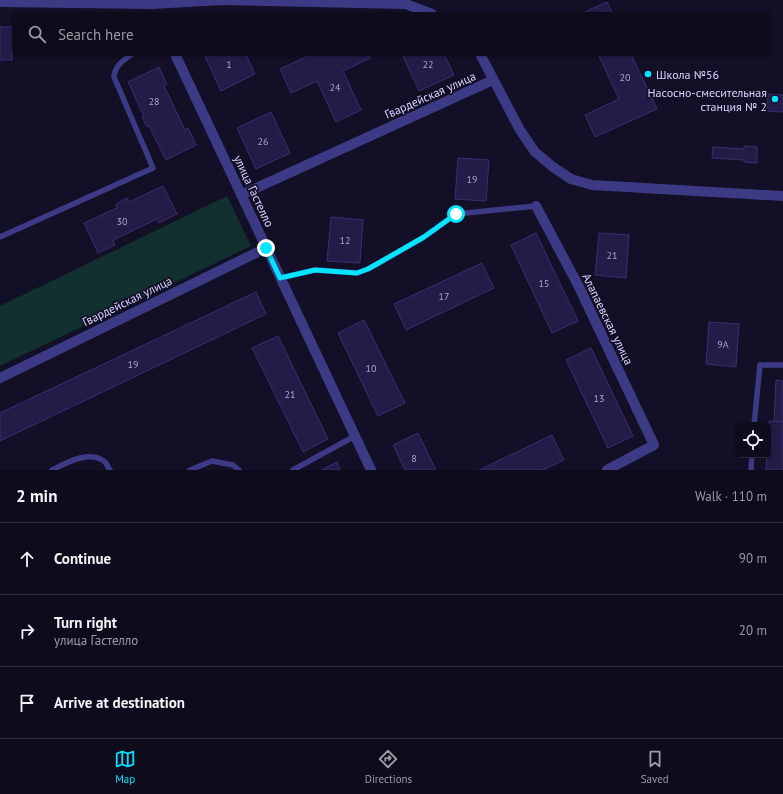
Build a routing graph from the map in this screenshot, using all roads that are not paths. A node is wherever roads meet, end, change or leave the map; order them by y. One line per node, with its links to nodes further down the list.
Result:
1 (47, 1): 2 (street); 4 (street)
2 (0, 2)
3 (406, 2): 4 (street); 6 (street)
4 (151, 4): 5 (street)
5 (155, 12)
6 (428, 12)
7 (129, 56): 14 (lane)
8 (176, 56): 11 (street, улица Гастелло)
9 (481, 56): 10 (street)
10 (493, 80): 11 (street, Гвардейская улица); 12 (street, Гвардейская улица)
11 (241, 195): 15 (street, улица Гастелло)
12 (783, 196)
13 (536, 206): 16 (lane); 28 (street, Алапаевская улица)
14 (0, 237)
15 (266, 248): 16 (street, улица Гастелло); 18 (street, Гвардейская улица)
16 (280, 278): 20 (street, улица Гастелло)
17 (783, 365): 19 (lane)
18 (0, 378)
19 (754, 422)
20 (355, 436): 26 (lane); 27 (street, улица Гастелло)
21 (752, 458): 29 (lane)
22 (52, 470): 23 (lane)
23 (110, 470)
24 (190, 470): 25 (lane)
25 (239, 470)
26 (293, 470)
27 (371, 470)
28 (607, 470)
29 (751, 470)

